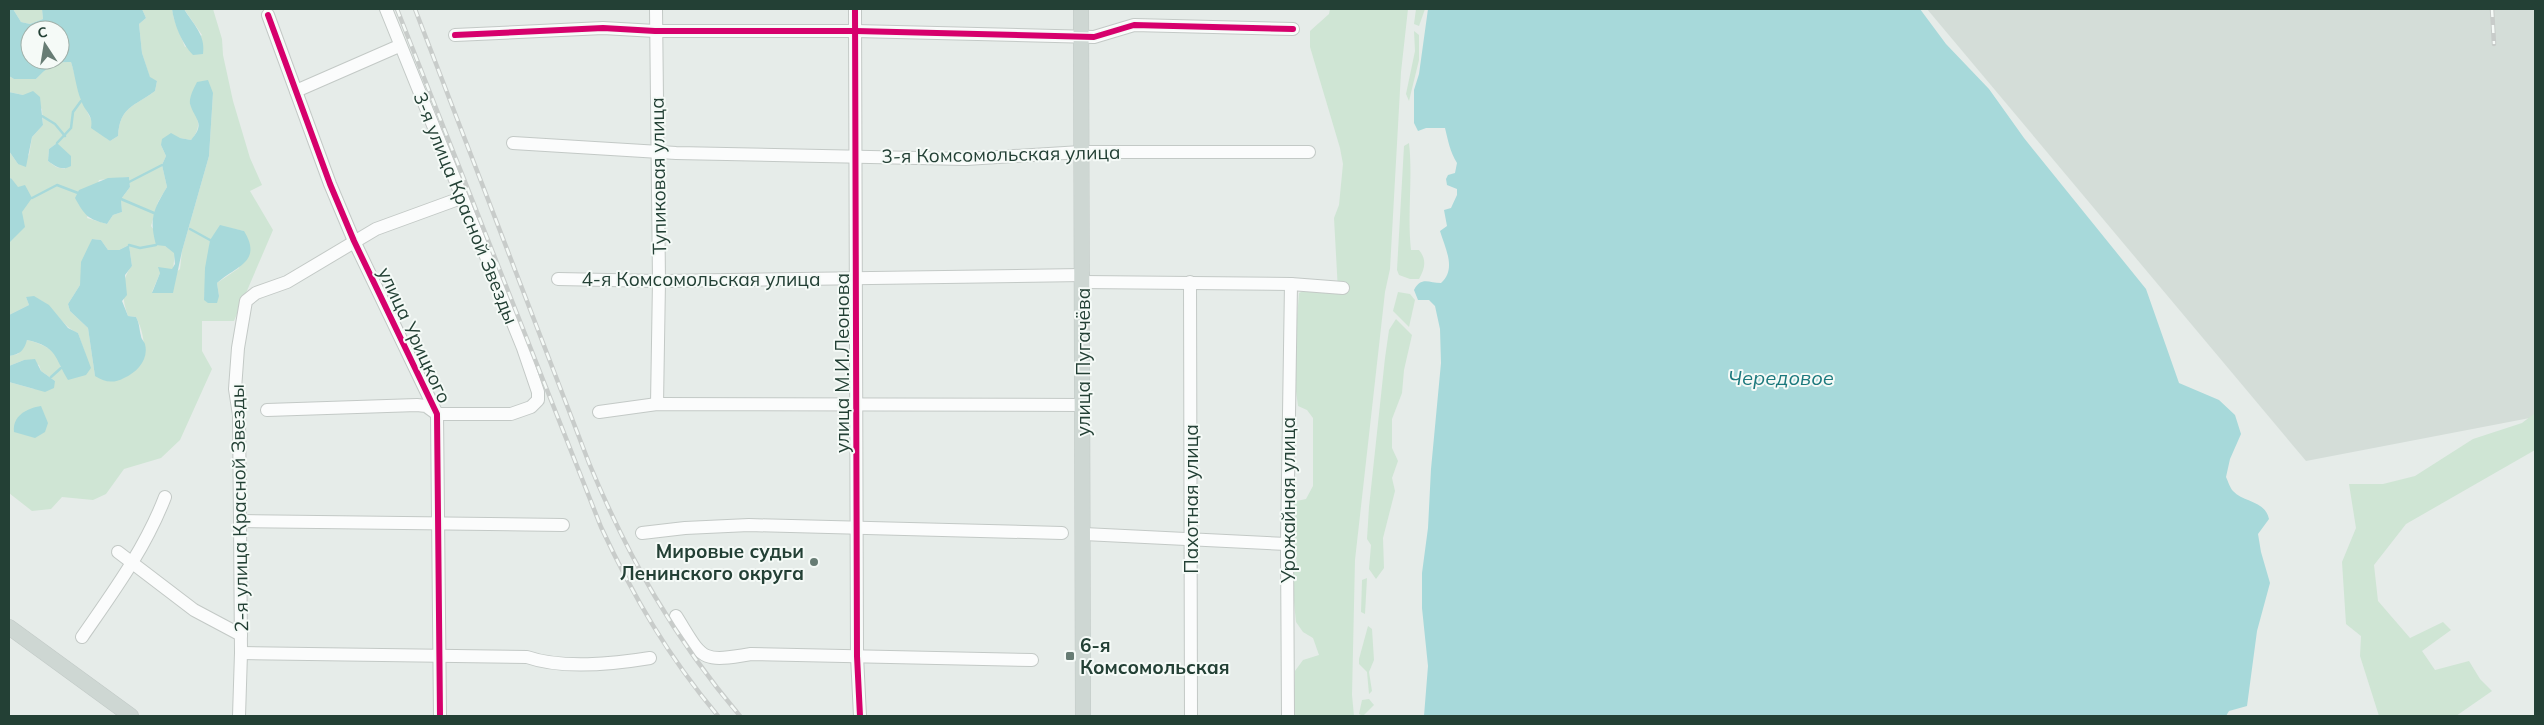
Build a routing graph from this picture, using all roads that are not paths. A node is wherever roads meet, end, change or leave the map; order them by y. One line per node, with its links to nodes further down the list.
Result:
1 (386, 9): 11 (street, 3-я улица Красной Звезды)
2 (656, 9): 8 (street, Тупиковая улица)
3 (856, 9): 7 (street, улица М.И.Леонова)
4 (1081, 9): 10 (main road, улица Пугачёва)
5 (268, 15): 12 (street, улица Урицкого)
6 (1293, 29): 10 (street)
7 (856, 31): 8 (street); 10 (street); 17 (street, улица М.И.Леонова)
8 (655, 32): 9 (street); 14 (street, Тупиковая улица)
9 (455, 34)
10 (1081, 36): 15 (main road, улица Пугачёва)
11 (399, 46): 12 (street); 18 (street, 3-я улица Красной Звезды)
12 (296, 91): 19 (street, улица Урицкого)
13 (513, 143): 14 (street, 3-я Комсомольская улица)
14 (658, 150): 17 (street, 3-я Комсомольская улица); 23 (street, Тупиковая улица)
15 (1082, 152): 16 (street, 3-я Комсомольская улица); 17 (street, 3-я Комсомольская улица); 20 (main road, улица Пугачёва)
16 (1309, 152)
17 (856, 156): 21 (street, улица М.И.Леонова)
18 (461, 198): 19 (street); 32 (street, 3-я улица Красной Звезды)
19 (354, 241): 32 (street, улица Урицкого); 34 (street, 2-я улица Красной Звезды)
20 (1083, 278): 21 (street, 4-я Комсомольская улица); 24 (street, 4-я Комсомольская улица); 28 (main road, улица Пугачёва)
21 (857, 279): 23 (street, 4-я Комсомольская улица); 29 (street, улица М.И.Леонова)
22 (558, 280): 23 (street, 4-я Комсомольская улица)
23 (659, 281): 27 (street, Тупиковая улица)
24 (1190, 282): 25 (street, 4-я Комсомольская улица); 41 (street, Пахотная улица)
25 (1291, 284): 26 (street, 4-я Комсомольская улица); 42 (street, Урожайная улица)
26 (1343, 288)
27 (657, 404): 29 (street); 31 (street)
28 (1083, 405): 29 (street); 40 (main road, улица Пугачёва)
29 (856, 406): 37 (street, улица М.И.Леонова)
30 (267, 410): 32 (street)
31 (599, 412)
32 (437, 414): 35 (street, улица Урицкого)
33 (165, 497): 44 (street)
34 (240, 521): 35 (street); 47 (street, 2-я улица Красной Звезды)
35 (438, 524): 36 (street); 51 (street, улица Урицкого)
36 (563, 525)
37 (857, 528): 38 (street); 39 (street); 50 (street, улица М.И.Леонова)
38 (642, 533)
39 (1062, 533)
40 (1084, 534): 41 (street); 58 (main road, улица Пугачёва)
41 (1191, 540): 42 (street); 59 (street, Пахотная улица)
42 (1287, 544): 60 (street, Урожайная улица)
43 (118, 552): 44 (street)
44 (133, 563): 47 (street); 48 (street)
45 (676, 616): 50 (street)
46 (9, 627): 54 (main road)
47 (241, 635): 49 (street, 2-я улица Красной Звезды)
48 (82, 637)
49 (241, 653): 51 (street); 55 (street, 2-я улица Красной Звезды)
50 (857, 656): 53 (street); 57 (street, улица М.И.Леонова)
51 (440, 657): 52 (street); 56 (street, улица Урицкого)
52 (650, 658)
53 (1032, 660)
54 (131, 716)
55 (238, 716)
56 (440, 716)
57 (860, 716)
58 (1083, 716)
59 (1191, 716)
60 (1288, 716)

